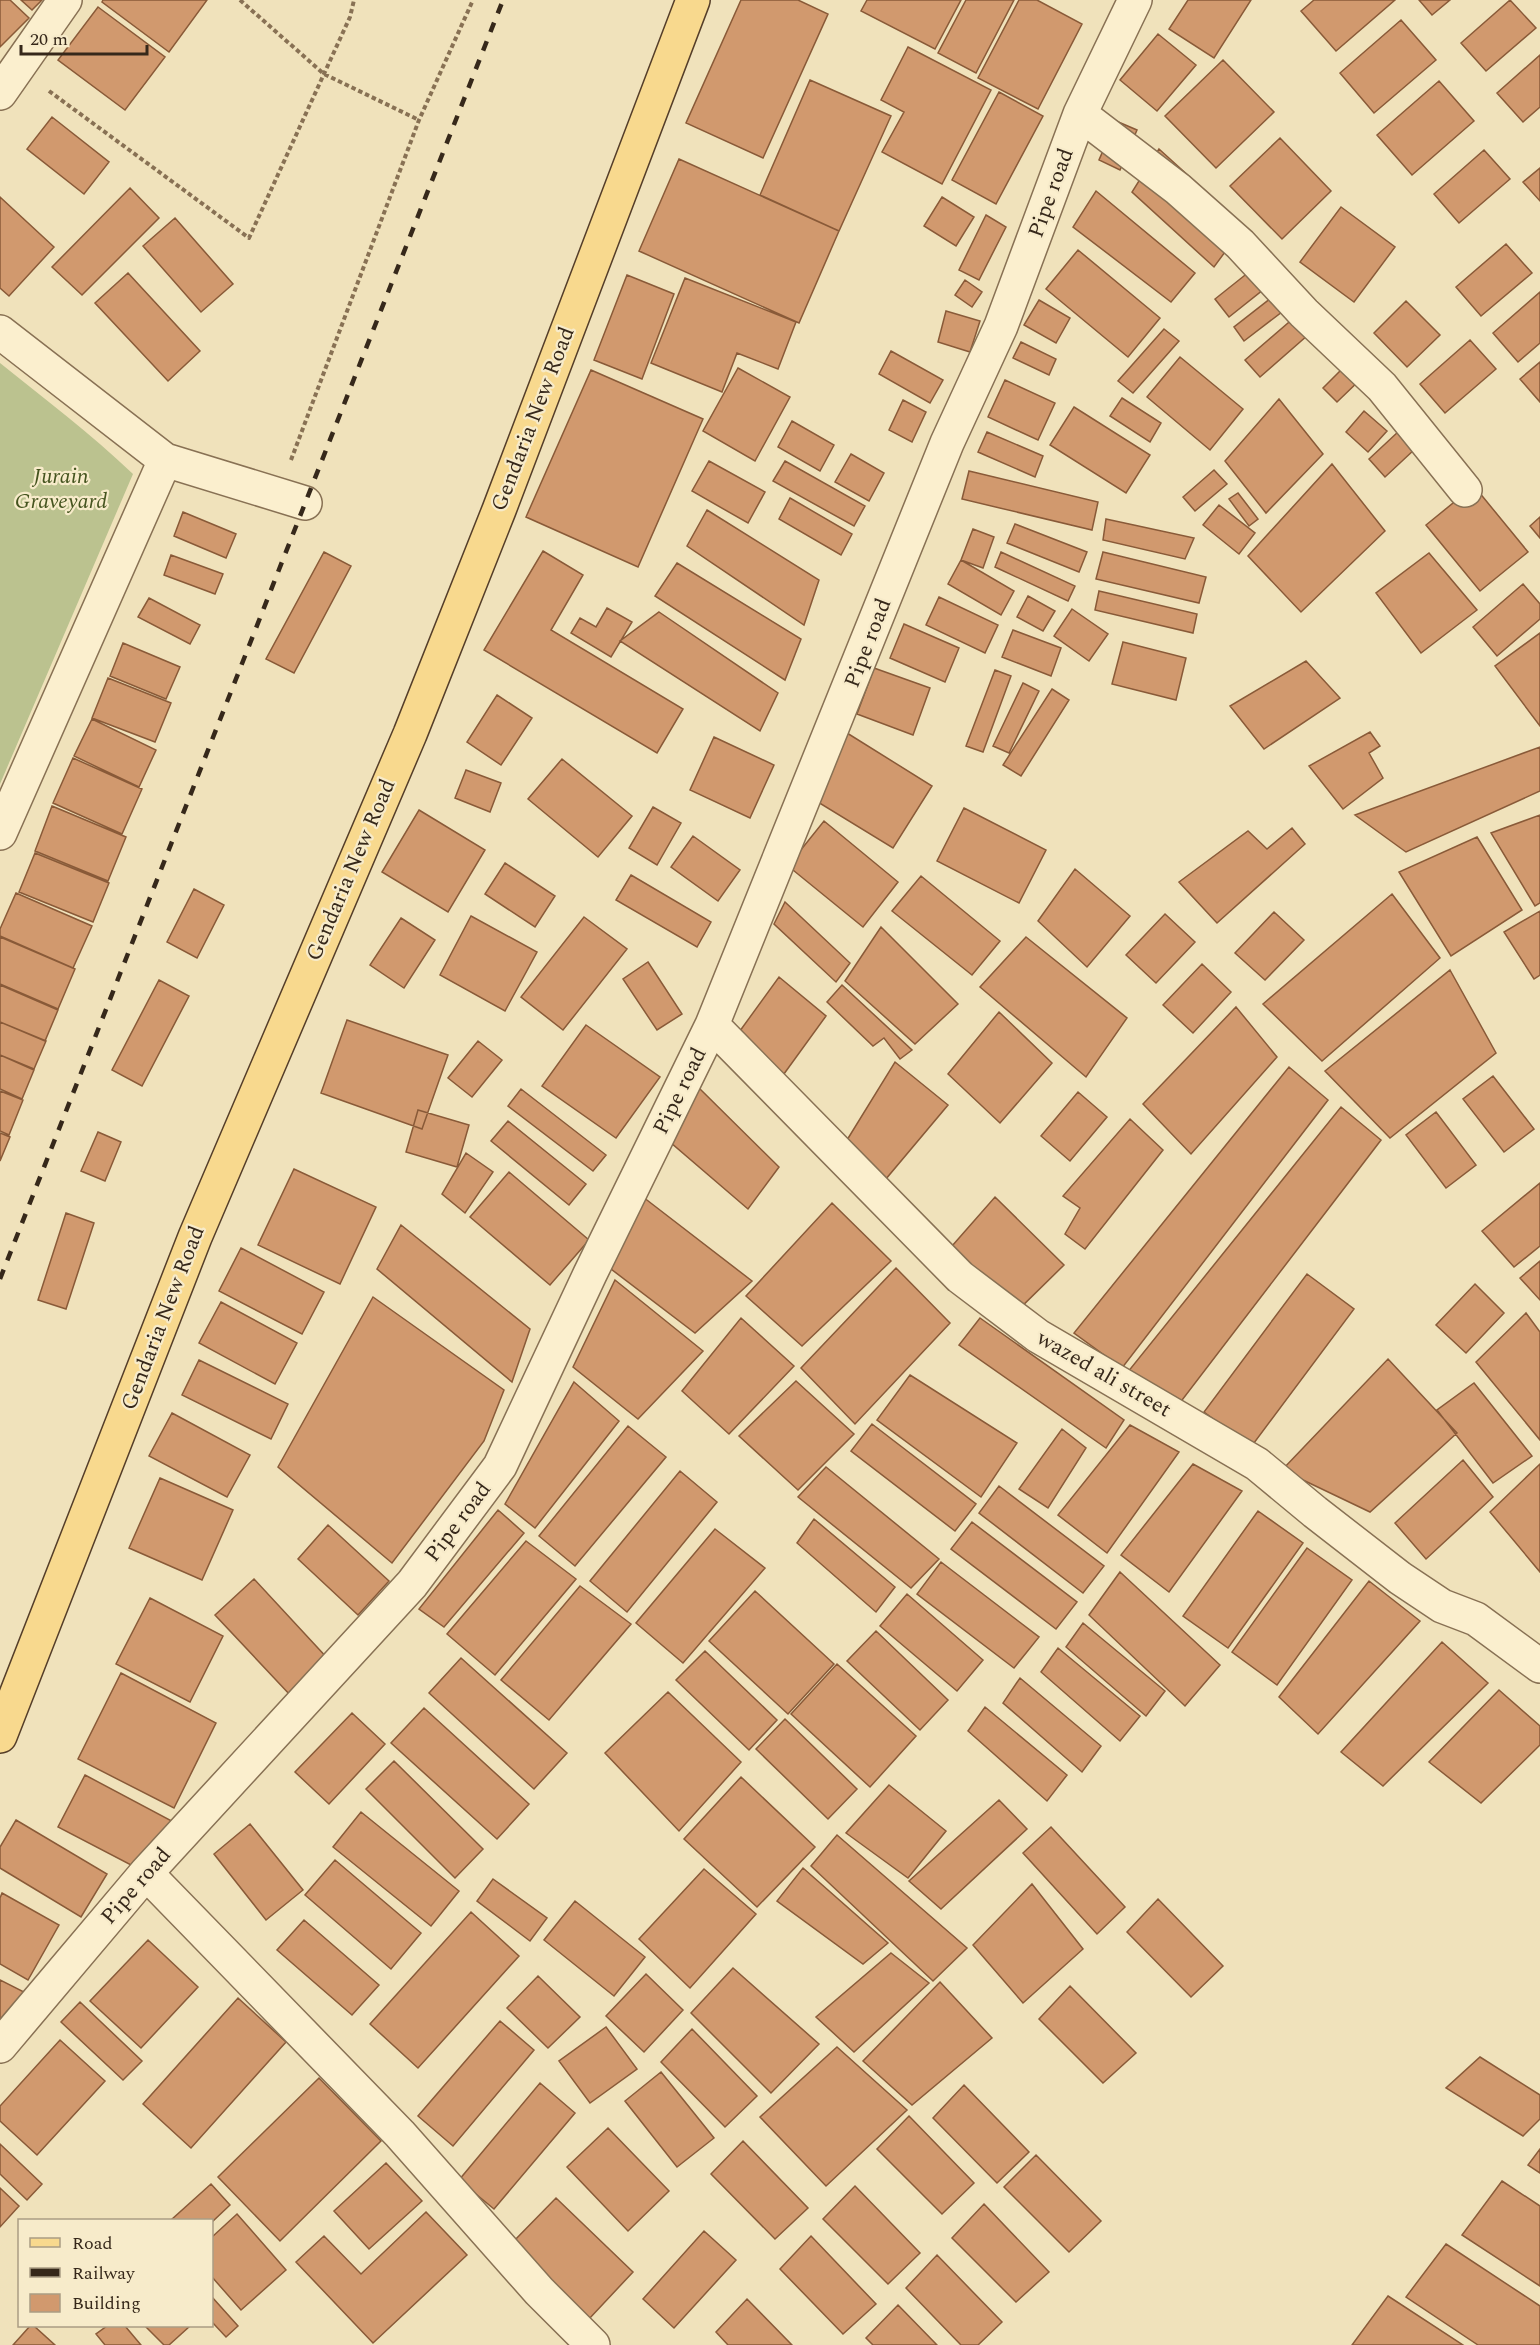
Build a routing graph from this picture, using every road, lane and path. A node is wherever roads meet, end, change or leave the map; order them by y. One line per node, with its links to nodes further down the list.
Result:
1 (65, 0): 8 (street)
2 (240, 0): 7 (path)
3 (354, 0): 7 (path)
4 (473, 0): 10 (path)
5 (693, 0): 18 (main road, Gendaria New Road)
6 (1135, 0): 9 (street, Pipe road)
7 (324, 74): 8 (path); 10 (path)
8 (9, 81)
9 (1080, 114): 13 (street); 16 (street, Pipe road)
10 (419, 120): 14 (path)
11 (0, 332): 12 (street)
12 (165, 460): 14 (street); 15 (street)
13 (1465, 490)
14 (292, 499)
15 (0, 833)
16 (712, 1025): 17 (street, wazed ali street); 19 (street, Pipe road)
17 (1540, 1666)
18 (0, 1736)
19 (146, 1873): 20 (street, Pipe road); 21 (street)
20 (0, 2046)
21 (593, 2345)

